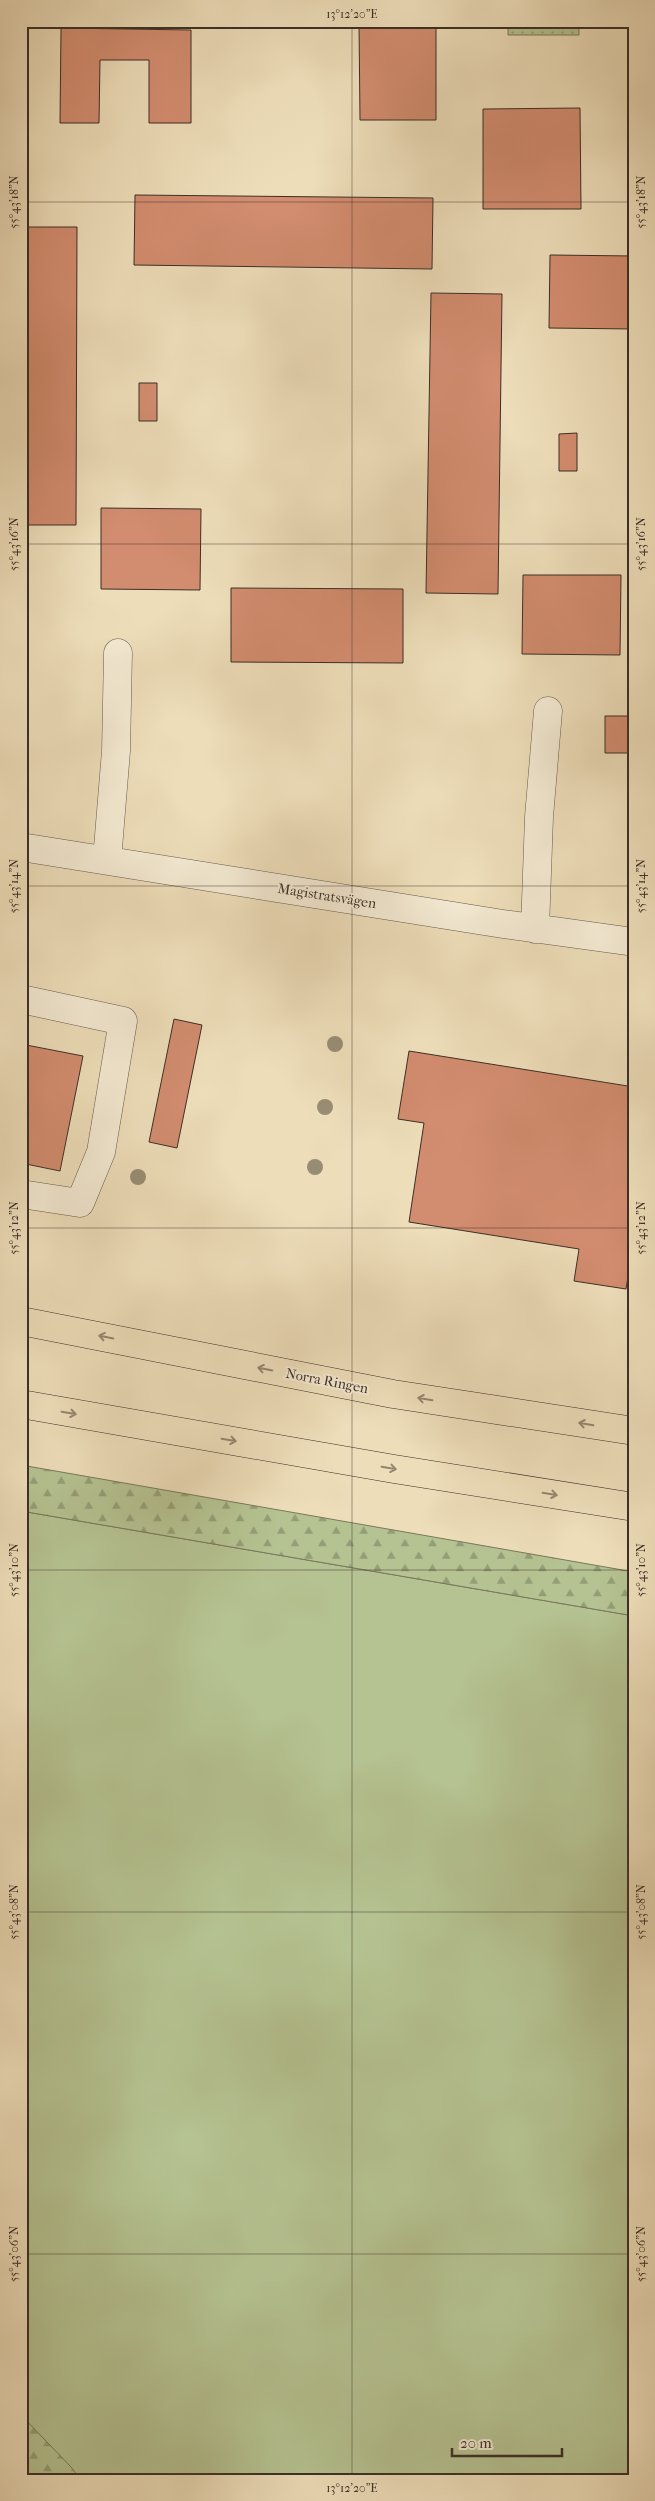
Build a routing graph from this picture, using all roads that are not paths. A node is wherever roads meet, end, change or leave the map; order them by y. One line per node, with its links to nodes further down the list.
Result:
1 (118, 653): 4 (street)
2 (548, 711): 5 (street)
3 (21, 846): 4 (street, Magistratsvägen)
4 (107, 860): 5 (street, Magistratsvägen)
5 (535, 929): 6 (street, Magistratsvägen)
6 (634, 942)
7 (21, 999): 8 (street)
8 (21, 1194)
9 (21, 1321): 11 (main road, Norra Ringen, one-way to 9)
10 (21, 1404): 12 (main road, one-way to 12)
11 (634, 1431)
12 (634, 1507)

